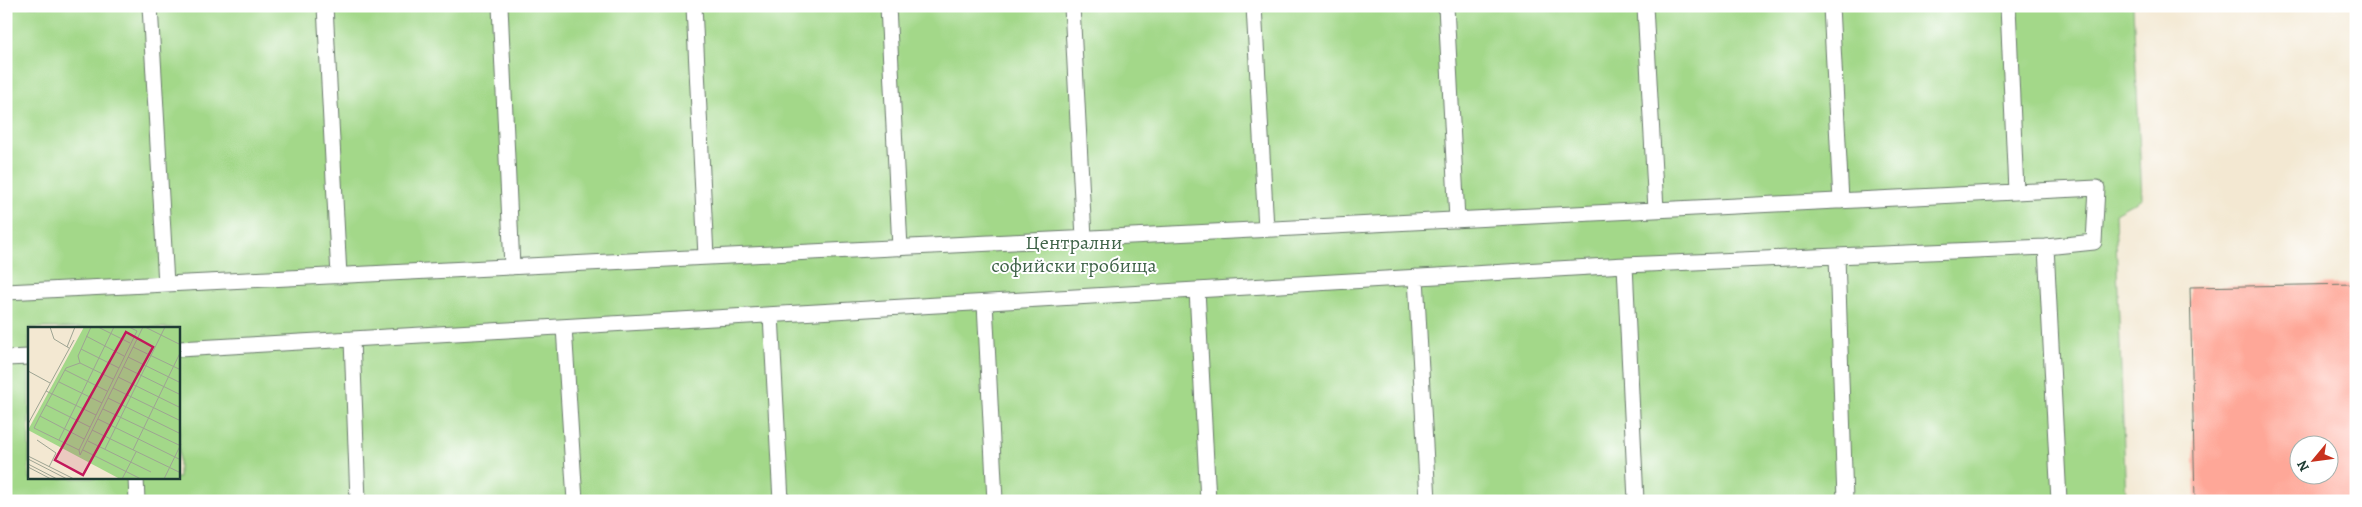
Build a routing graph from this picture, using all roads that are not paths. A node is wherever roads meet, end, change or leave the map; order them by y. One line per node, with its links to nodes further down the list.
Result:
1 (150, 6): 26 (lane)
2 (325, 6): 24 (lane)
3 (500, 6): 23 (lane)
4 (694, 6): 21 (lane)
5 (888, 6): 19 (lane)
6 (1072, 6): 17 (lane)
7 (1254, 6): 16 (lane)
8 (1446, 6): 15 (lane)
9 (1645, 6): 14 (lane)
10 (1831, 6): 13 (lane)
11 (2008, 6): 12 (lane)
12 (2016, 192): 13 (lane); 18 (lane)
13 (1841, 201): 14 (lane)
14 (1656, 210): 15 (lane)
15 (1458, 220): 16 (lane)
16 (1266, 229): 17 (lane)
17 (1084, 238): 19 (lane)
18 (2046, 247): 20 (lane); 46 (lane)
19 (900, 248): 21 (lane)
20 (1837, 256): 22 (lane); 45 (lane)
21 (706, 258): 23 (lane)
22 (1625, 265): 25 (lane); 44 (lane)
23 (512, 267): 24 (lane)
24 (339, 276): 26 (lane)
25 (1416, 277): 27 (lane); 43 (lane)
26 (166, 284): 28 (lane)
27 (1198, 290): 29 (lane); 42 (lane)
28 (6, 292)
29 (985, 303): 30 (lane); 41 (lane)
30 (771, 315): 31 (lane); 40 (lane)
31 (564, 327): 32 (lane); 39 (lane)
32 (352, 339): 33 (lane); 38 (lane)
33 (180, 349)
34 (28, 357): 35 (lane)
35 (6, 358)
36 (136, 480): 37 (lane)
37 (137, 501)
38 (358, 501)
39 (575, 501)
40 (781, 501)
41 (995, 501)
42 (1208, 501)
43 (1428, 501)
44 (1636, 501)
45 (1845, 501)
46 (2059, 501)

